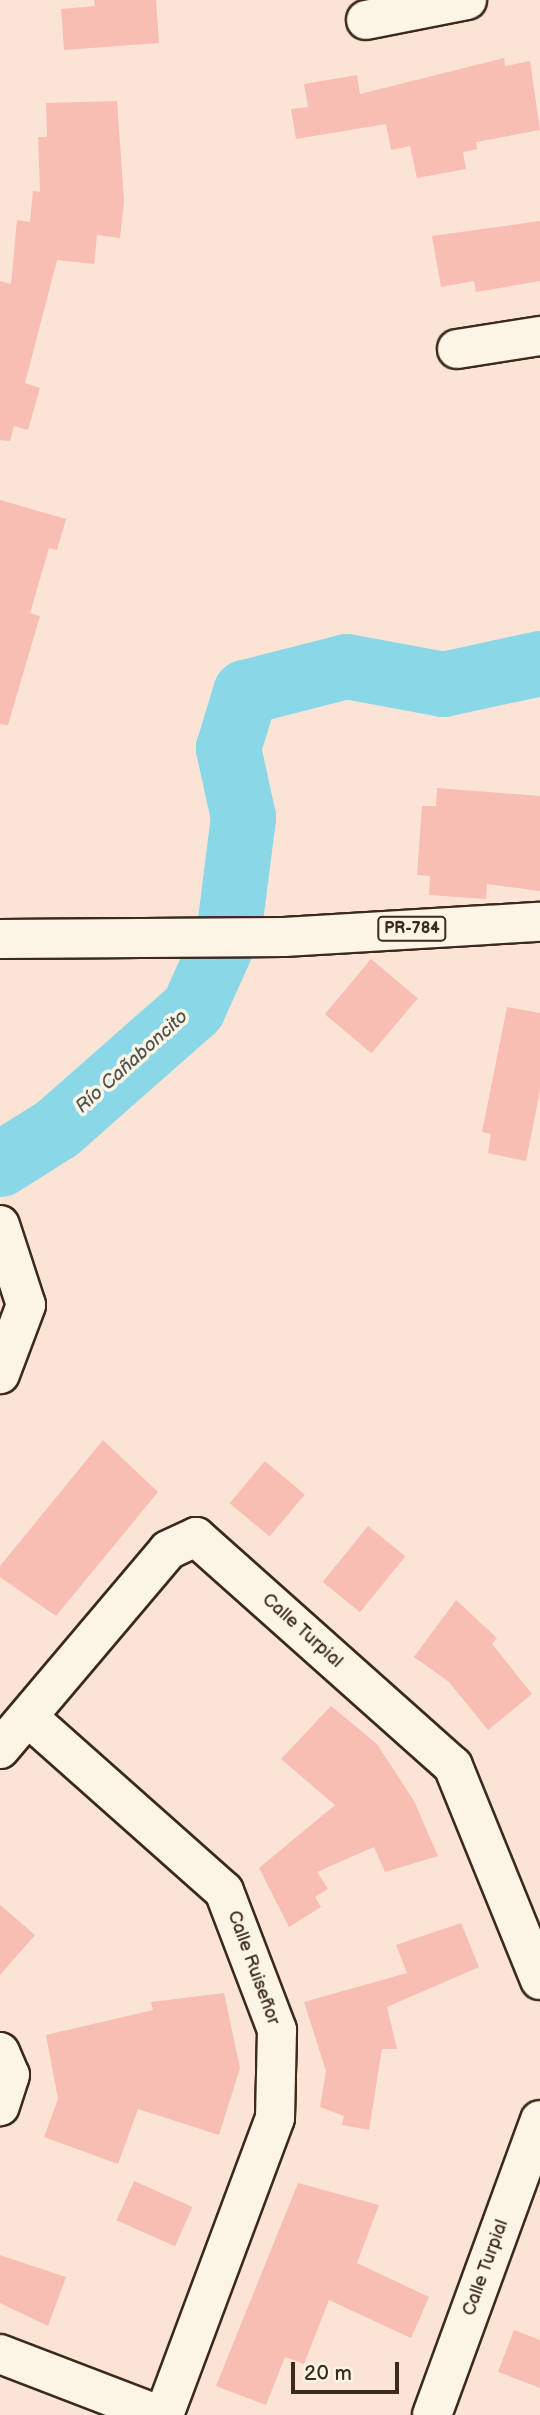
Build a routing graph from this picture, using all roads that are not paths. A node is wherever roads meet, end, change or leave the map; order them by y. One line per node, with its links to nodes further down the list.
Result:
1 (467, 0): 2 (street)
2 (366, 20)
3 (540, 336): 4 (street)
4 (457, 349)
5 (540, 922): 6 (street, PR-784 / PR-784)
6 (0, 939)
7 (5, 1235): 8 (street)
8 (0, 1374)
9 (28, 1717): 10 (street, Calle Turpial); 11 (street, Calle Turpial); 16 (street, Calle Ruiseñor)
10 (0, 1749)
11 (540, 1980)
12 (0, 2053): 13 (street)
13 (0, 2106)
14 (540, 2120): 17 (street, Calle Turpial)
15 (0, 2354): 16 (street)
16 (161, 2415)
17 (432, 2415)

